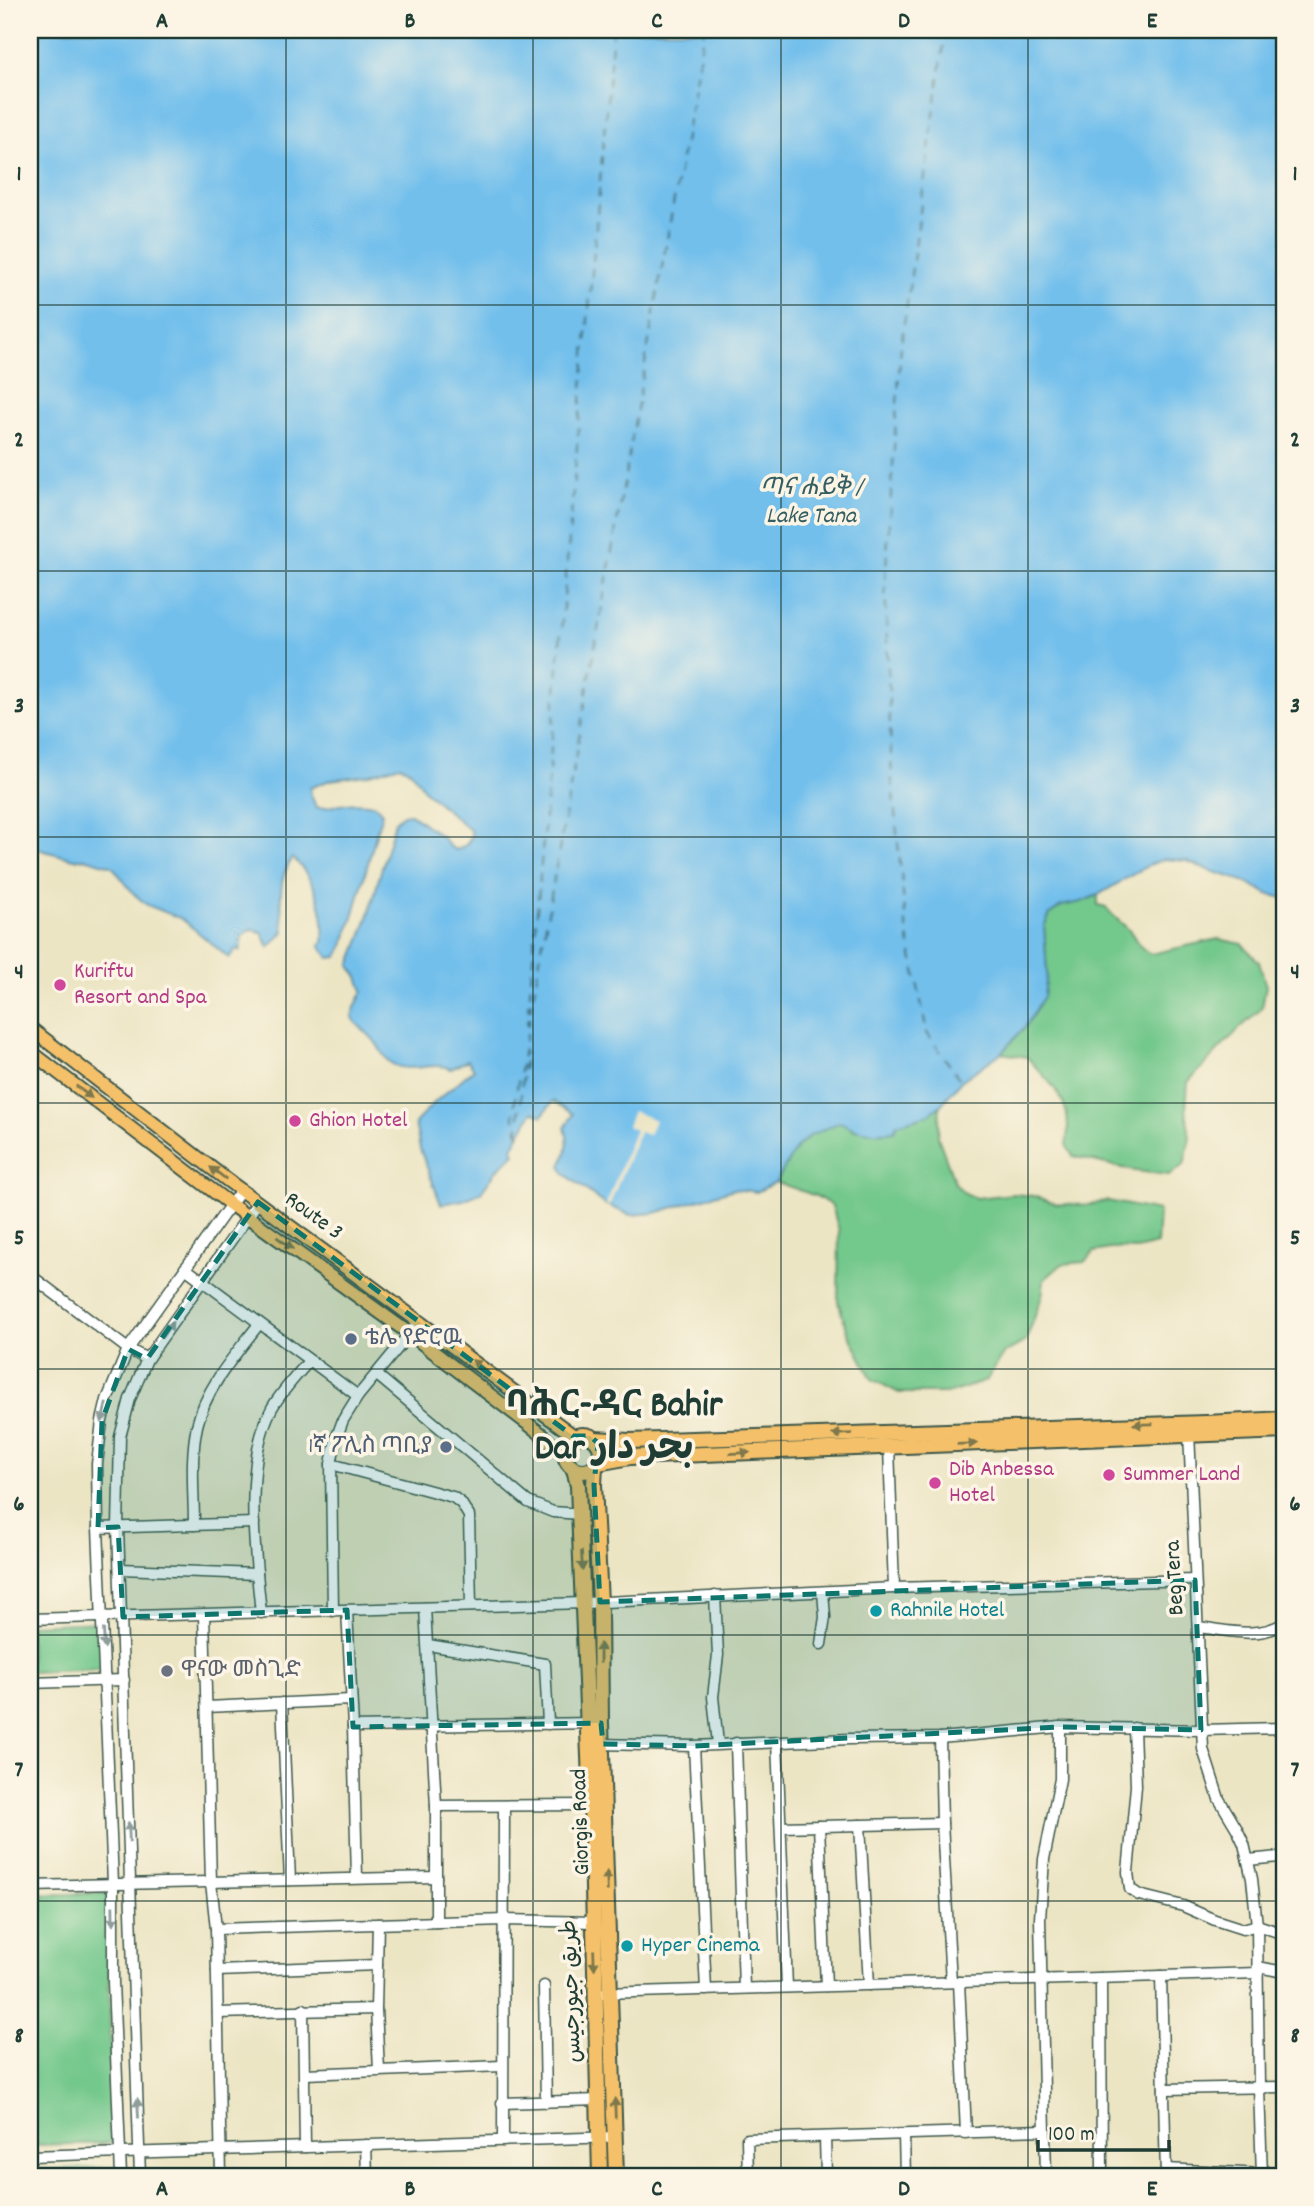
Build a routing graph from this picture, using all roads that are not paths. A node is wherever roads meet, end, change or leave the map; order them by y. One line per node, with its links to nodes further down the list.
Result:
1 (30, 1028): 2 (main road, Route 3)
2 (41, 1037): 3 (main road); 4 (main road, Route 3, one-way to 2)
3 (30, 1051): 6 (main road, one-way to 6)
4 (241, 1190): 5 (main road, Route 3); 6 (street)
5 (258, 1202): 7 (street); 11 (main road, Route 3)
6 (230, 1204): 7 (main road); 8 (street)
7 (248, 1216): 10 (street); 13 (main road, one-way to 13)
8 (185, 1268): 10 (street); 14 (street)
9 (30, 1275): 14 (street)
10 (202, 1281): 12 (street); 15 (street, one-way to 10)
11 (420, 1321): 13 (street); 22 (main road, Route 3, one-way to 11)
12 (259, 1324): 16 (street); 34 (street)
13 (410, 1334): 17 (street); 28 (main road)
14 (128, 1349): 15 (street); 36 (street, one-way to 36)
15 (147, 1359): 35 (street)
16 (309, 1361): 18 (street); 33 (street)
17 (377, 1375): 18 (street); 32 (street)
18 (358, 1396): 29 (street)
19 (1284, 1419): 20 (highway)
20 (1189, 1429): 21 (highway); 23 (highway); 39 (street, Beg Tera)
21 (1284, 1432)
22 (574, 1436): 24 (highway); 28 (highway)
23 (926, 1438): 26 (highway); 26 (highway)
24 (595, 1439): 25 (highway); 30 (highway)
25 (685, 1440): 26 (highway, one-way to 25); 27 (highway)
26 (879, 1442): 27 (highway, one-way to 26); 40 (street)
27 (685, 1455): 30 (highway)
28 (564, 1456): 31 (highway)
29 (331, 1464): 45 (street); 48 (street)
30 (597, 1464): 31 (highway); 43 (highway)
31 (574, 1469): 32 (highway, طريق جيورجيس)
32 (580, 1514): 44 (highway, طريق جيورجيس, one-way to 44)
33 (254, 1523): 34 (street); 38 (street)
34 (194, 1525): 35 (street)
35 (118, 1527): 36 (street); 37 (street)
36 (98, 1528): 51 (street)
37 (120, 1569): 38 (street); 52 (street)
38 (257, 1574): 49 (street)
39 (1195, 1580): 40 (street); 55 (street, Beg Tera)
40 (894, 1588): 41 (street)
41 (823, 1592): 42 (street); 56 (street)
42 (715, 1596): 43 (street); 77 (street)
43 (600, 1602): 44 (street); 64 (highway, one-way to 43)
44 (584, 1603): 45 (street); 64 (highway, طريق جيورجيس)
45 (471, 1606): 46 (street)
46 (425, 1608): 47 (street); 57 (street)
47 (347, 1610): 48 (street); 61 (street)
48 (333, 1611): 49 (street)
49 (261, 1613): 50 (street)
50 (204, 1614): 52 (street); 63 (street)
51 (103, 1617): 52 (street); 53 (street); 59 (street, one-way to 59)
52 (123, 1617): 58 (street)
53 (30, 1619)
54 (1284, 1623): 55 (street)
55 (1198, 1627): 71 (street, Beg Tera)
56 (821, 1644)
57 (428, 1645): 65 (street); 67 (street)
58 (124, 1680): 59 (street); 74 (street)
59 (105, 1681): 60 (street); 76 (street)
60 (30, 1683)
61 (351, 1700): 62 (street); 66 (street)
62 (282, 1703): 63 (street); 91 (street)
63 (207, 1707): 92 (street)
64 (594, 1723): 65 (street); 78 (highway, طريق جيورجيس)
65 (548, 1724): 67 (street)
66 (353, 1727): 67 (street); 89 (street)
67 (432, 1727): 81 (street)
68 (1060, 1727): 69 (street); 72 (street); 109 (street)
69 (1135, 1728): 71 (street); 100 (street)
70 (1284, 1728): 71 (street)
71 (1201, 1730): 88 (street, Beg Tera)
72 (940, 1738): 73 (street); 83 (street)
73 (777, 1742): 75 (street); 86 (street)
74 (126, 1743): 76 (street); 94 (street, one-way to 74)
75 (736, 1743): 77 (street); 115 (street)
76 (106, 1744): 93 (street)
77 (718, 1744): 79 (street)
78 (596, 1745): 79 (street); 80 (highway, طريق جيورجيس); 117 (highway, Giorgis Road, one-way to 78)
79 (694, 1746): 116 (street)
80 (591, 1805): 82 (street); 98 (highway, طريق جيورجيس)
81 (436, 1806): 82 (street); 90 (street)
82 (504, 1806): 96 (street)
83 (942, 1824): 84 (street); 110 (street)
84 (860, 1825): 85 (street); 111 (street)
85 (819, 1826): 86 (street); 113 (street)
86 (781, 1827): 114 (street)
87 (1284, 1859): 88 (street)
88 (1248, 1860): 100 (street, Beg Tera)
89 (357, 1877): 90 (street); 91 (street)
90 (436, 1877): 97 (street)
91 (290, 1880): 92 (street)
92 (211, 1882): 94 (street); 101 (street)
93 (113, 1883): 94 (street); 95 (street); 123 (street, one-way to 123)
94 (131, 1885): 122 (street)
95 (30, 1886)
96 (505, 1920): 97 (street); 98 (street); 124 (street)
97 (436, 1922): 99 (street)
98 (593, 1922): 118 (highway, طريق جيورجيس, one-way to 118)
99 (378, 1924): 101 (street); 103 (street)
100 (1257, 1925): 102 (street); 104 (street, Beg Tera)
101 (216, 1930): 105 (street)
102 (1284, 1934)
103 (377, 1965): 105 (street); 120 (street)
104 (1258, 1970): 106 (street); 107 (street); 128 (street, Beg Tera)
105 (217, 1971): 121 (street)
106 (1284, 1972)
107 (1161, 1976): 108 (street); 129 (street)
108 (1101, 1978): 109 (street); 159 (street)
109 (1041, 1979): 110 (street); 133 (street)
110 (955, 1982): 111 (street); 134 (street)
111 (869, 1985): 113 (street)
112 (544, 1986): 131 (street)
113 (826, 1986): 114 (street)
114 (787, 1987): 115 (street)
115 (744, 1988): 116 (street)
116 (706, 1990): 117 (street)
117 (611, 1992): 118 (street); 137 (highway, Giorgis Road, one-way to 117)
118 (595, 1993): 130 (highway, طريق جيورجيس)
119 (303, 2009): 120 (street); 121 (street); 126 (street)
120 (376, 2009): 125 (street)
121 (218, 2013): 142 (street)
122 (134, 2032): 123 (street); 144 (street, one-way to 122)
123 (115, 2033): 143 (street)
124 (502, 2066): 125 (street); 132 (street)
125 (379, 2070): 126 (street)
126 (304, 2074): 141 (street)
127 (1284, 2087): 128 (street)
128 (1259, 2088): 129 (street); 148 (street, Beg Tera)
129 (1164, 2089): 147 (street)
130 (599, 2100): 131 (street); 136 (highway, طريق جيورجيس)
131 (546, 2102): 132 (street)
132 (502, 2103): 139 (street)
133 (1045, 2130): 134 (street); 158 (street)
134 (966, 2133): 135 (street)
135 (904, 2135): 138 (street); 157 (street)
136 (599, 2137): 137 (street); 139 (street); 153 (highway, طريق جيورجيس)
137 (615, 2137): 154 (highway, Giorgis Road)
138 (825, 2137): 155 (street); 156 (street)
139 (503, 2141): 140 (street)
140 (366, 2145): 141 (street); 152 (street)
141 (305, 2147): 142 (street)
142 (221, 2150): 144 (street); 151 (street)
143 (120, 2153): 144 (street); 145 (street); 149 (street)
144 (140, 2153): 150 (street)
145 (30, 2156)
146 (1284, 2172): 148 (street)
147 (1166, 2173): 148 (street)
148 (1262, 2175)
149 (121, 2176)
150 (140, 2176)
151 (221, 2176)
152 (367, 2176)
153 (600, 2176)
154 (617, 2176)
155 (748, 2176)
156 (826, 2176)
157 (905, 2176)
158 (1046, 2176)
159 (1102, 2176)

